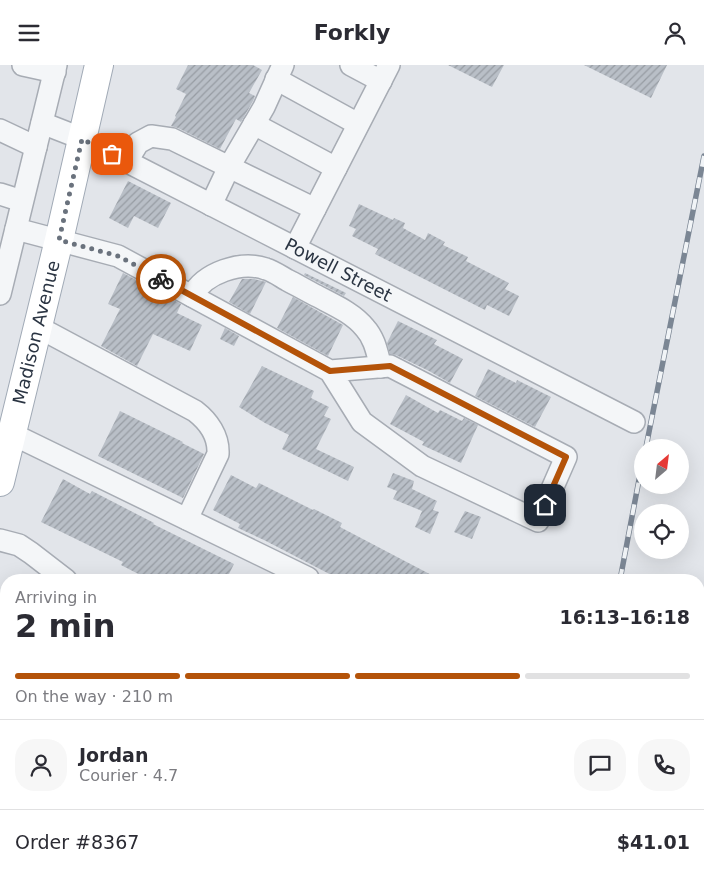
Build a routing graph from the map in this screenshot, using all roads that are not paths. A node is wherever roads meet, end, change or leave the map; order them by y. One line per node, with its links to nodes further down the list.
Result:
1 (23, 65): 4 (street)
2 (99, 65): 11 (main road, Madison Avenue)
3 (351, 65): 6 (street)
4 (56, 68): 7 (street)
5 (280, 72): 8 (street); 9 (street)
6 (385, 73): 9 (street)
7 (42, 123): 11 (street, Powell Street); 12 (street)
8 (254, 124): 14 (street); 15 (street)
9 (358, 124): 15 (street)
10 (0, 130): 12 (street)
11 (82, 139): 13 (street, Powell Street); 21 (main road, Madison Avenue)
12 (36, 147): 17 (street)
13 (127, 161): 14 (street); 18 (street, Powell Street)
14 (229, 167): 18 (street); 19 (street)
15 (336, 168): 19 (street)
16 (0, 194): 17 (street)
17 (22, 201): 20 (street)
18 (211, 205): 22 (street, Powell Street)
19 (315, 209): 22 (street)
20 (16, 229): 21 (street); 23 (street)
21 (59, 240): 25 (street); 26 (main road, Madison Avenue)
22 (295, 248): 29 (street, Powell Street)
23 (3, 269): 24 (street)
24 (0, 294)
25 (192, 296): 27 (street); 28 (street)
26 (38, 327): 30 (main road, Madison Avenue); 32 (street)
27 (381, 367): 28 (street); 28 (street)
28 (330, 371)
29 (634, 422)
30 (12, 434): 31 (main road, Madison Avenue); 32 (street)
31 (0, 482)
32 (186, 519): 35 (street)
33 (0, 540): 34 (street)
34 (58, 574)
35 (299, 574)

